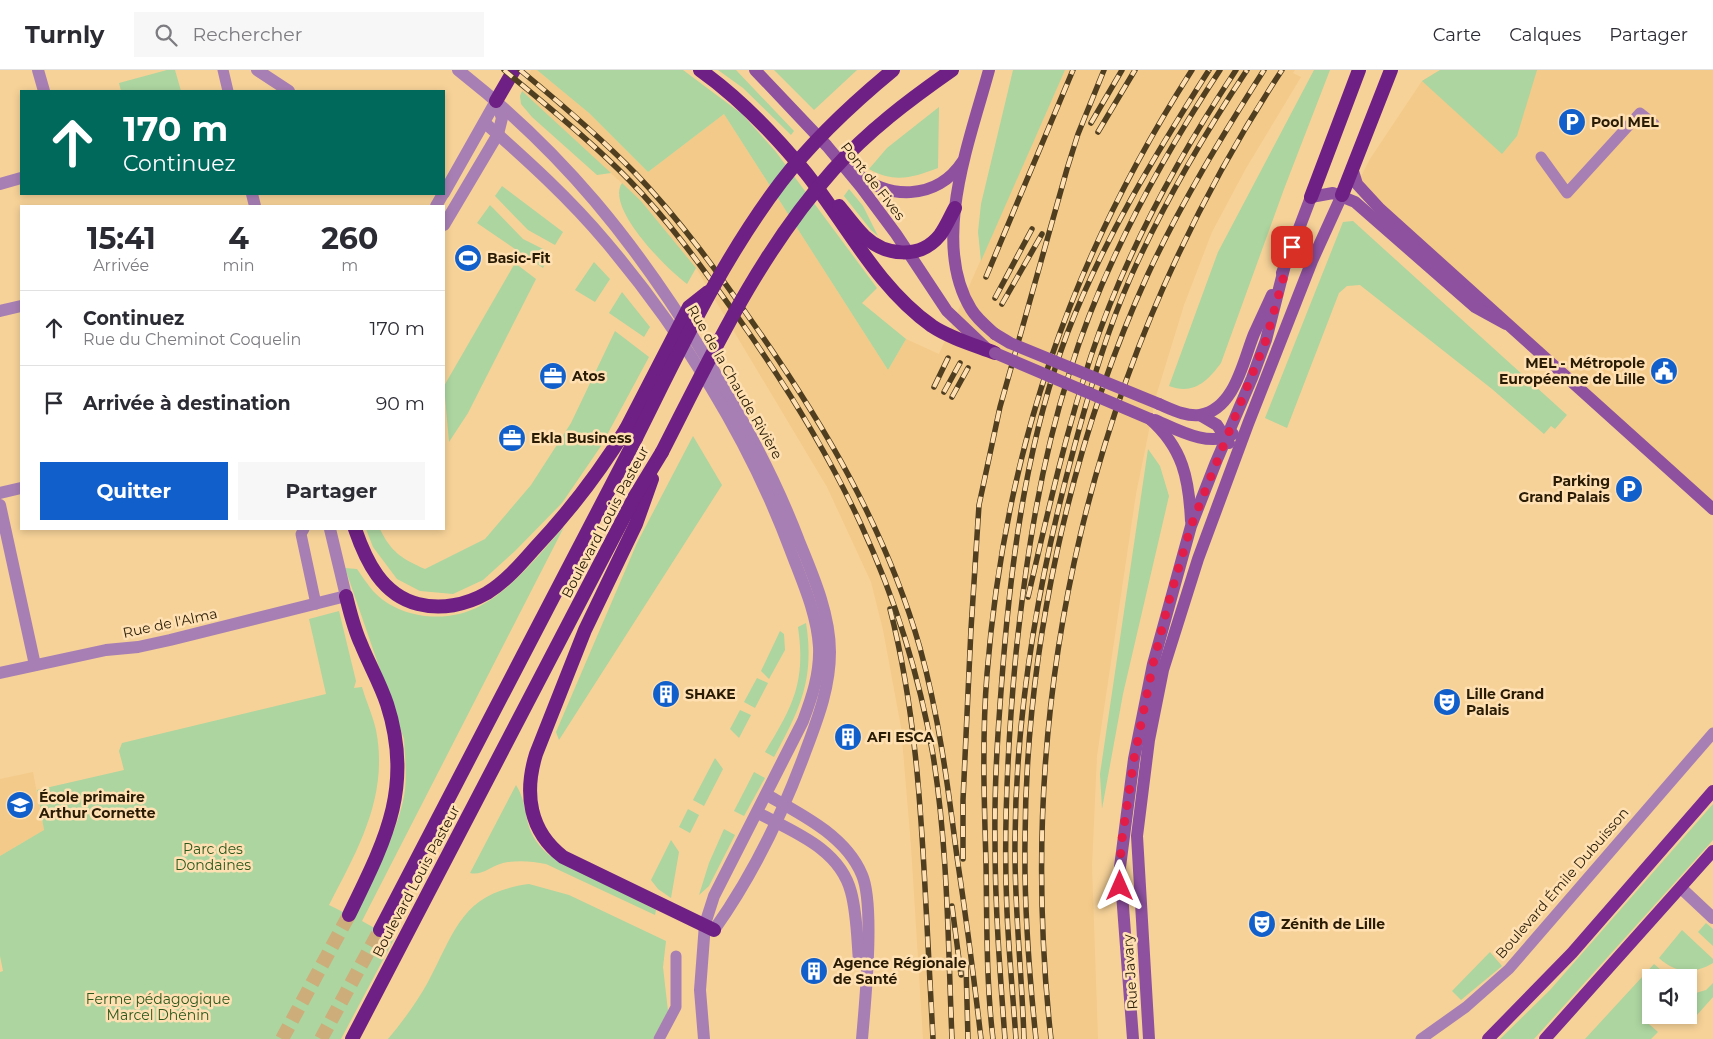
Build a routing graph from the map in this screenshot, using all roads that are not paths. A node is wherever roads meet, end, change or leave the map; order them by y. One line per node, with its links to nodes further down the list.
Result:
1 (38, 70): 13 (street)
2 (223, 70): 14 (street)
3 (257, 70): 15 (street)
4 (458, 70): 16 (street, Rue de la Chaude Rivière)
5 (514, 70): 16 (highway)
6 (700, 70): 24 (highway)
7 (755, 70): 20 (main road, Pont de Fives)
8 (893, 70): 43 (highway, bridge)
9 (952, 70): 45 (highway, Boulevard Louis Pasteur, bridge)
10 (989, 70): 21 (main road)
11 (1359, 70): 30 (highway)
12 (1391, 70): 23 (highway)
13 (44, 90)
14 (228, 90)
15 (287, 90)
16 (496, 101): 17 (street); 19 (street); 62 (street, Rue de la Chaude Rivière)
17 (485, 123): 19 (street, Rue de la Chaude Rivière); 27 (street)
18 (1654, 124): 22 (street)
19 (498, 134): 31 (street); 61 (street, Rue de la Chaude Rivière)
20 (827, 146): 21 (main road); 34 (main road, Pont de Fives)
21 (966, 156): 32 (main road)
22 (1541, 157)
23 (1352, 168): 29 (highway); 38 (main road)
24 (807, 174): 34 (highway); 39 (highway)
25 (20, 178): 26 (street)
26 (0, 184)
27 (445, 191)
28 (444, 195): 31 (street)
29 (1342, 195): 30 (main road); 38 (main road); 42 (main road, Rue Javary)
30 (1311, 197): 35 (main road)
31 (456, 204): 33 (street)
32 (955, 208): 34 (highway); 40 (main road, bridge)
33 (445, 223)
34 (907, 252): 39 (main road, Pont de Fives)
35 (1285, 265): 40 (main road); 44 (main road, Rue Javary)
36 (20, 306): 37 (street)
37 (0, 311)
38 (1506, 324): 50 (main road)
39 (995, 353): 41 (main road, bridge)
40 (1200, 415): 44 (main road)
41 (1150, 419): 44 (main road); 51 (main road, Rue Javary)
42 (1246, 429): 44 (main road); 46 (main road, Rue Javary)
43 (631, 433): 54 (highway); 70 (highway, Boulevard Louis Pasteur)
44 (1227, 437): 46 (main road, Rue Javary); 51 (main road, Rue Javary)
45 (662, 452): 69 (highway); 73 (highway, Boulevard Louis Pasteur)
46 (1232, 467): 78 (main road, Rue Javary)
47 (20, 488): 48 (street)
48 (0, 493)
49 (0, 505): 57 (street)
50 (1713, 509)
51 (1191, 526): 77 (main road, Rue Javary)
52 (303, 530): 56 (street)
53 (330, 530): 55 (street)
54 (355, 530)
55 (346, 596): 56 (street, Rue de l'Alma); 67 (highway)
56 (316, 604): 57 (street, Rue de l'Alma)
57 (35, 665): 58 (street, Rue de l'Alma)
58 (0, 673)
59 (1713, 733): 79 (street, Boulevard Émile Dubuisson)
60 (1713, 791): 80 (main road)
61 (767, 795): 62 (street); 63 (street, Rue de la Chaude Rivière)
62 (784, 804): 64 (street, Rue de la Chaude Rivière); 72 (street)
63 (758, 813): 64 (street); 69 (street, Rue de la Chaude Rivière)
64 (776, 822): 69 (street, Rue de la Chaude Rivière); 72 (street)
65 (1713, 851): 66 (main road)
66 (1681, 888): 68 (street); 81 (main road)
67 (349, 915)
68 (1713, 918)
69 (710, 927): 75 (street)
70 (380, 930)
71 (676, 956): 74 (street)
72 (864, 1005): 76 (street)
73 (352, 1039)
74 (659, 1039)
75 (704, 1039)
76 (862, 1039)
77 (1133, 1039)
78 (1149, 1039)
79 (1421, 1039)
80 (1488, 1039)
81 (1545, 1039)

